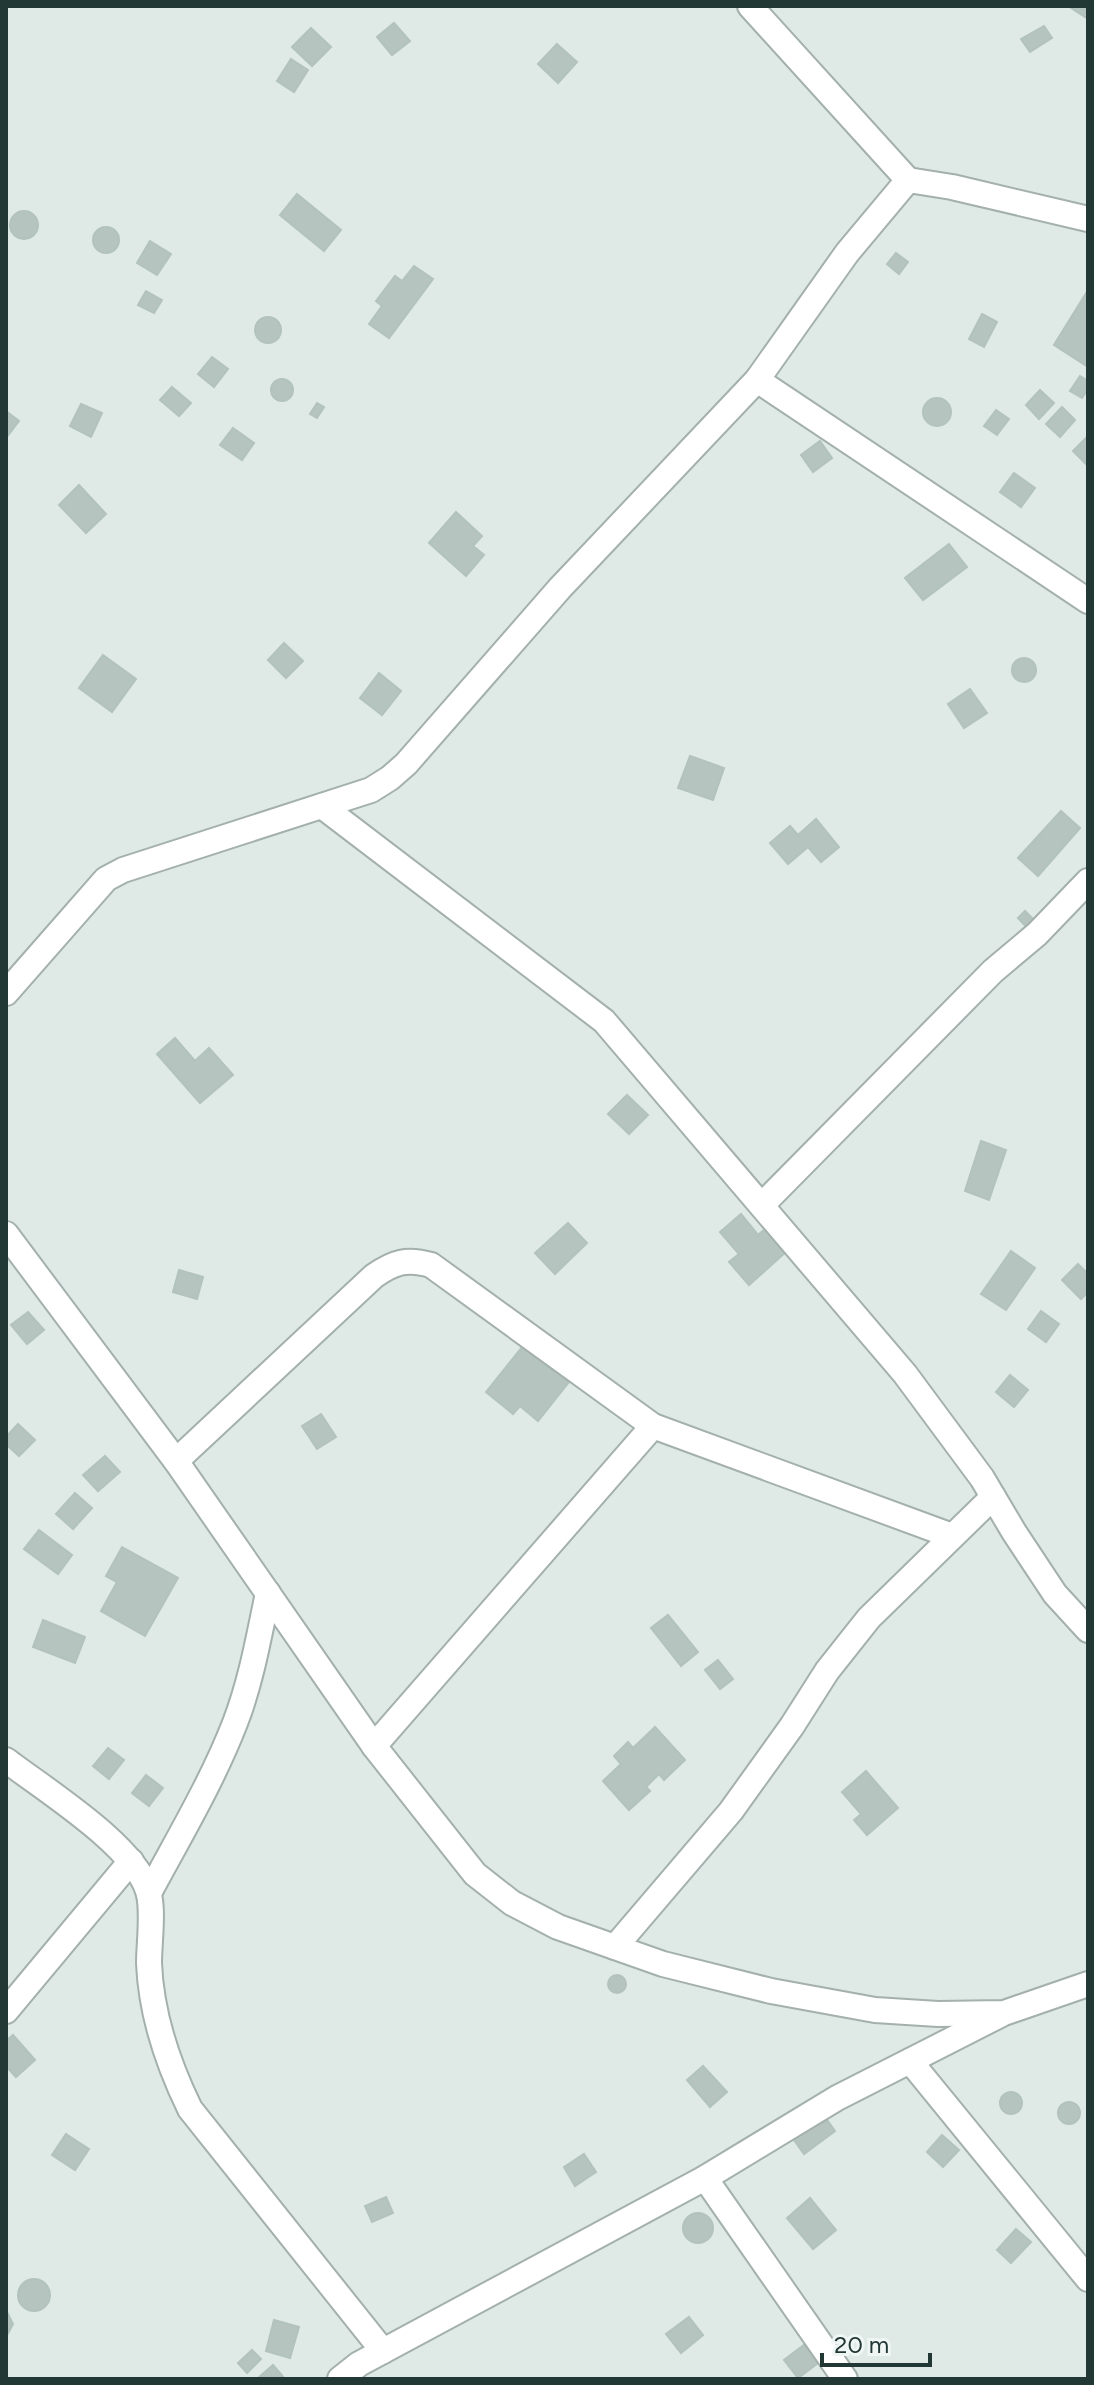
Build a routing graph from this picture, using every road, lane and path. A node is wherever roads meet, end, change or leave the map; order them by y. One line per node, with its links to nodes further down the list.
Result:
1 (750, 6): 2 (street)
2 (908, 180): 3 (street); 4 (street)
3 (1088, 219)
4 (757, 380): 5 (street); 6 (street)
5 (1088, 601)
6 (322, 806): 8 (street); 9 (street)
7 (1088, 881): 9 (street)
8 (6, 993)
9 (762, 1205): 13 (street)
10 (6, 1234): 12 (street)
11 (653, 1426): 12 (street); 14 (street); 17 (street)
12 (176, 1461): 15 (street)
13 (993, 1497): 14 (street); 16 (street)
14 (952, 1536): 21 (street)
15 (268, 1593): 17 (street); 20 (street)
16 (1088, 1630)
17 (374, 1746): 21 (street)
18 (6, 1760): 19 (street)
19 (131, 1861): 20 (street); 23 (street)
20 (149, 1893): 28 (street)
21 (615, 1947): 24 (street)
22 (1088, 1984): 24 (street)
23 (6, 2011)
24 (1004, 2013): 25 (street)
25 (910, 2061): 26 (street); 27 (street)
26 (705, 2178): 28 (street); 30 (street)
27 (1088, 2279)
28 (383, 2351): 29 (street)
29 (340, 2379)
30 (845, 2379)

